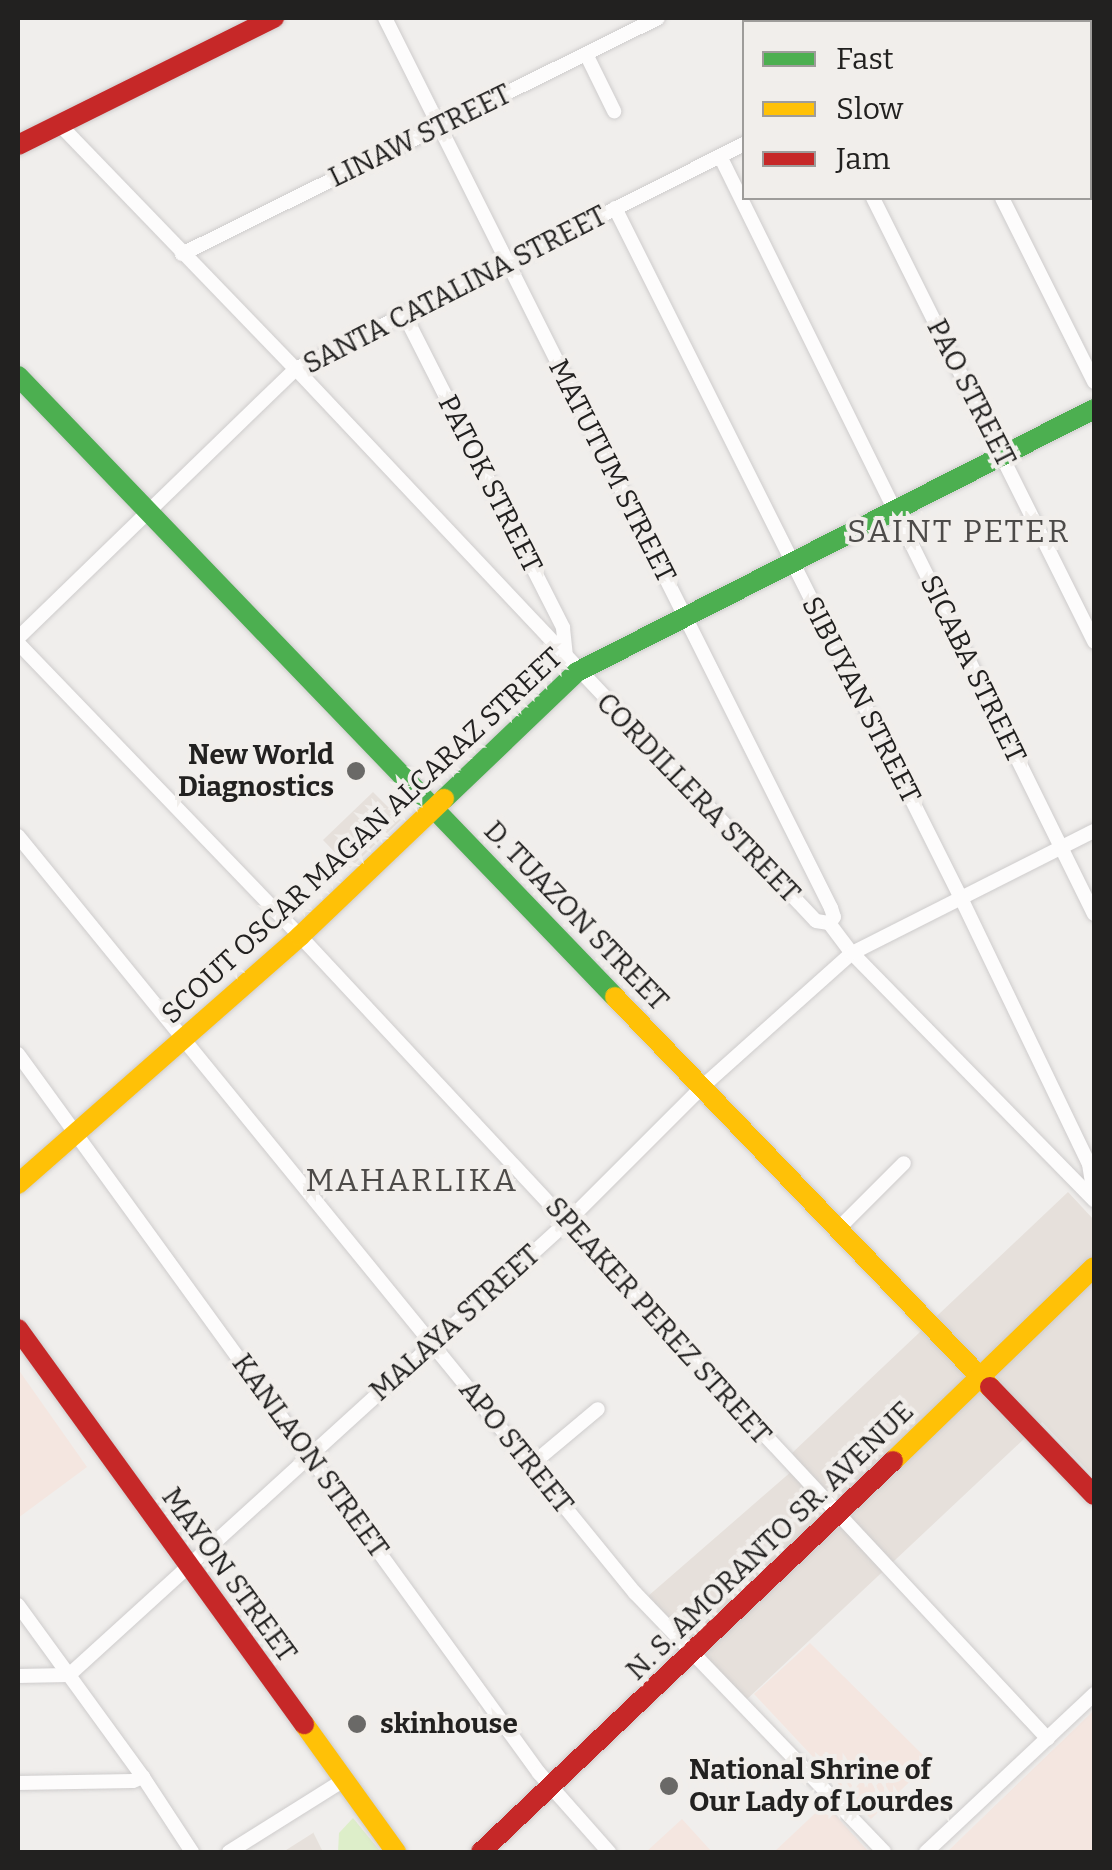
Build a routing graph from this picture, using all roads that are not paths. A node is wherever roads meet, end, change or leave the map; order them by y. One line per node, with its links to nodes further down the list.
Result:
1 (274, 18): 6 (street)
2 (385, 18): 7 (street, MATUTUM STREET)
3 (658, 18): 4 (street, LINAW STREET)
4 (586, 54): 5 (street); 7 (street, LINAW STREET)
5 (614, 111)
6 (59, 124): 8 (street); 14 (street, CORDILLERA STREET)
7 (440, 127): 14 (street, LINAW STREET); 15 (street, MATUTUM STREET)
8 (18, 145)
9 (742, 145): 10 (street, SANTA CATALINA STREET)
10 (720, 156): 13 (street, SANTA CATALINA STREET); 22 (street, SICABA STREET)
11 (874, 200): 21 (street, PAO STREET)
12 (1003, 200): 19 (street)
13 (615, 208): 15 (street, SANTA CATALINA STREET); 24 (street, SIBUYAN STREET)
14 (182, 254): 17 (street, CORDILLERA STREET)
15 (508, 262): 16 (street, SANTA CATALINA STREET); 25 (street, MATUTUM STREET)
16 (403, 312): 17 (street, SANTA CATALINA STREET); 28 (street, PATOK STREET)
17 (296, 368): 23 (street, SANTA CATALINA STREET); 28 (street, CORDILLERA STREET)
18 (18, 376): 23 (street, D. TUAZON STREET)
19 (1094, 382)
20 (1094, 408): 21 (street, SCOUT OSCAR MAGAN ALCARAZ STREET)
21 (1003, 457): 22 (street, SCOUT OSCAR MAGAN ALCARAZ STREET); 27 (street, PAO STREET)
22 (894, 510): 24 (street, SCOUT OSCAR MAGAN ALCARAZ STREET); 32 (street, SICABA STREET)
23 (147, 514): 26 (street, SANTA CATALINA STREET); 29 (street, D. TUAZON STREET)
24 (790, 561): 25 (street, SCOUT OSCAR MAGAN ALCARAZ STREET); 33 (street, SIBUYAN STREET)
25 (684, 616): 28 (street, SCOUT OSCAR MAGAN ALCARAZ STREET); 35 (street, MATUTUM STREET)
26 (18, 640): 36 (street, SPEAKER PEREZ STREET)
27 (1094, 642)
28 (572, 665): 29 (street, SCOUT OSCAR MAGAN ALCARAZ STREET); 35 (street, CORDILLERA STREET)
29 (434, 808): 36 (street, SCOUT OSCAR MAGAN ALCARAZ STREET); 40 (street, D. TUAZON STREET)
30 (1094, 831): 32 (street, MALAYA STREET)
31 (18, 836): 38 (street, APO STREET)
32 (1062, 848): 33 (street, MALAYA STREET); 34 (street, SICABA STREET)
33 (960, 896): 37 (street, MALAYA STREET); 44 (street, SIBUYAN STREET)
34 (1094, 914)
35 (829, 923): 37 (street, CORDILLERA STREET)
36 (300, 936): 38 (street, SCOUT OSCAR MAGAN ALCARAZ STREET); 45 (street, SPEAKER PEREZ STREET)
37 (852, 953): 40 (street, MALAYA STREET); 44 (street, CORDILLERA STREET)
38 (182, 1039): 41 (street, SCOUT OSCAR MAGAN ALCARAZ STREET); 49 (street, APO STREET)
39 (18, 1054): 41 (street, KANLAON STREET)
40 (702, 1087): 45 (street, MALAYA STREET); 46 (street, D. TUAZON STREET)
41 (75, 1134): 43 (street, SCOUT OSCAR MAGAN ALCARAZ STREET); 52 (street, KANLAON STREET)
42 (904, 1163): 46 (street)
43 (18, 1184)
44 (1094, 1198)
45 (567, 1222): 49 (street, MALAYA STREET); 55 (street, SPEAKER PEREZ STREET)
46 (838, 1229): 50 (street, D. TUAZON STREET)
47 (1094, 1267): 50 (street, N. S. AMORANTO SR. AVENUE)
48 (18, 1329): 56 (street, MAYON STREET)
49 (433, 1344): 52 (street, MALAYA STREET); 53 (street, APO STREET)
50 (980, 1376): 54 (street, D. TUAZON STREET); 55 (street, N. S. AMORANTO SR. AVENUE)
51 (598, 1409): 53 (street)
52 (309, 1455): 56 (street, MALAYA STREET); 66 (street, KANLAON STREET)
53 (531, 1465): 58 (street, APO STREET)
54 (1094, 1495)
55 (836, 1516): 58 (street, N. S. AMORANTO SR. AVENUE); 62 (street, SPEAKER PEREZ STREET)
56 (188, 1568): 59 (street, MALAYA STREET); 64 (street, MAYON STREET)
57 (18, 1605): 59 (street)
58 (692, 1655): 66 (street, N. S. AMORANTO SR. AVENUE); 72 (street, APO STREET)
59 (68, 1675): 60 (street); 63 (street)
60 (18, 1676)
61 (1094, 1694): 62 (street)
62 (1048, 1740): 73 (street)
63 (143, 1777): 65 (street); 67 (street)
64 (344, 1780): 68 (street); 69 (street, MAYON STREET)
65 (18, 1782)
66 (550, 1789): 70 (street, N. S. AMORANTO SR. AVENUE); 71 (street, KANLAON STREET)
67 (192, 1852)
68 (229, 1852)
69 (396, 1852)
70 (481, 1852)
71 (608, 1852)
72 (884, 1852)
73 (926, 1852)

